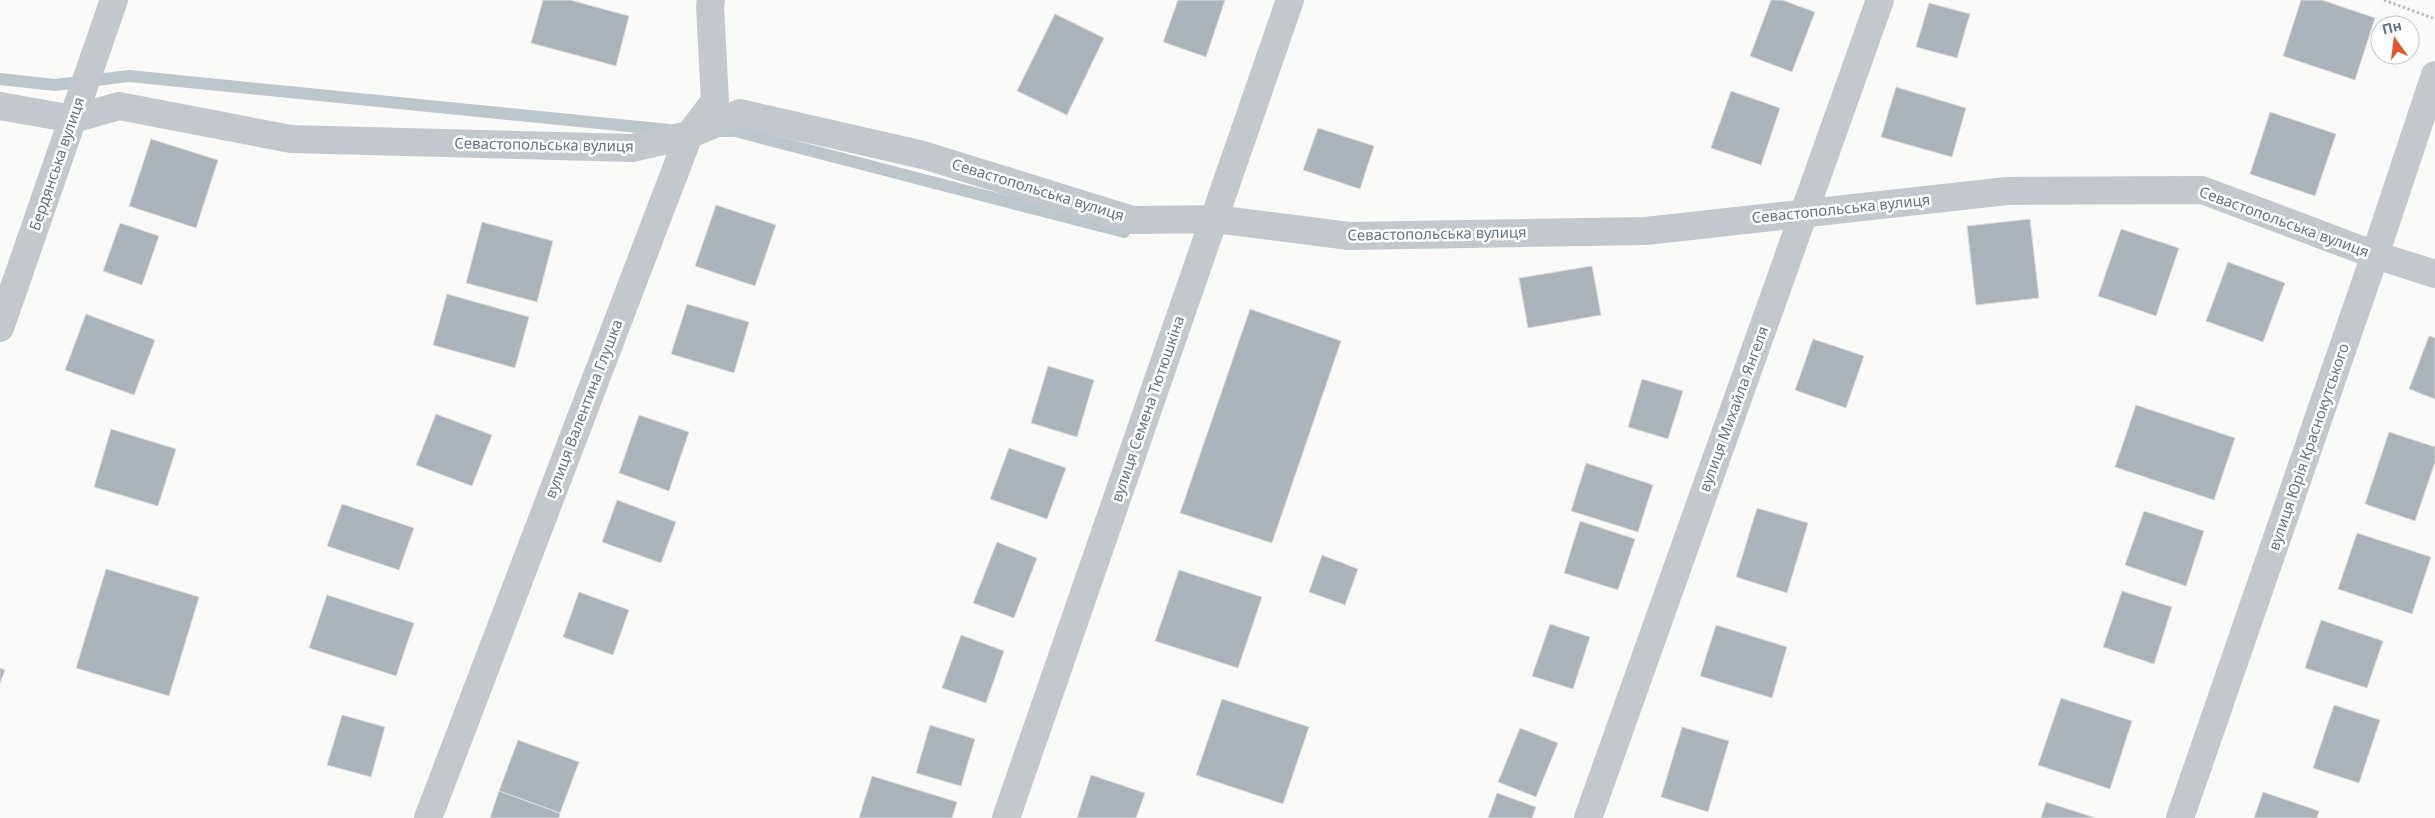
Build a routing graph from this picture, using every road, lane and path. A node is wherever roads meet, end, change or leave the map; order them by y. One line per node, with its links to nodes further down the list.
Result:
1 (114, 0): 9 (street, Бердянська вулиця)
2 (712, 0): 10 (street, вулиця Валентина Глушка)
3 (1290, 0): 12 (street, вулиця Семена Тютюшкіна)
4 (1880, 0): 11 (street, вулиця Михайла Янгеля)
5 (2384, 0): 6 (path)
6 (2435, 19)
7 (2435, 75): 13 (street, вулиця Юрія Краснокутського)
8 (0, 106): 9 (street, Севастопольська вулиця)
9 (72, 119): 10 (street, Севастопольська вулиця); 15 (street, Бердянська вулиця)
10 (689, 135): 12 (street, Севастопольська вулиця); 16 (street, вулиця Валентина Глушка)
11 (1804, 214): 12 (street, Севастопольська вулиця); 13 (street, Севастопольська вулиця); 18 (street, вулиця Михайла Янгеля)
12 (1215, 219): 17 (street, вулиця Семена Тютюшкіна)
13 (2376, 255): 14 (street, Севастопольська вулиця); 19 (street, вулиця Юрія Краснокутського)
14 (2435, 274)
15 (0, 328)
16 (428, 818)
17 (1006, 818)
18 (1588, 818)
19 (2180, 818)

